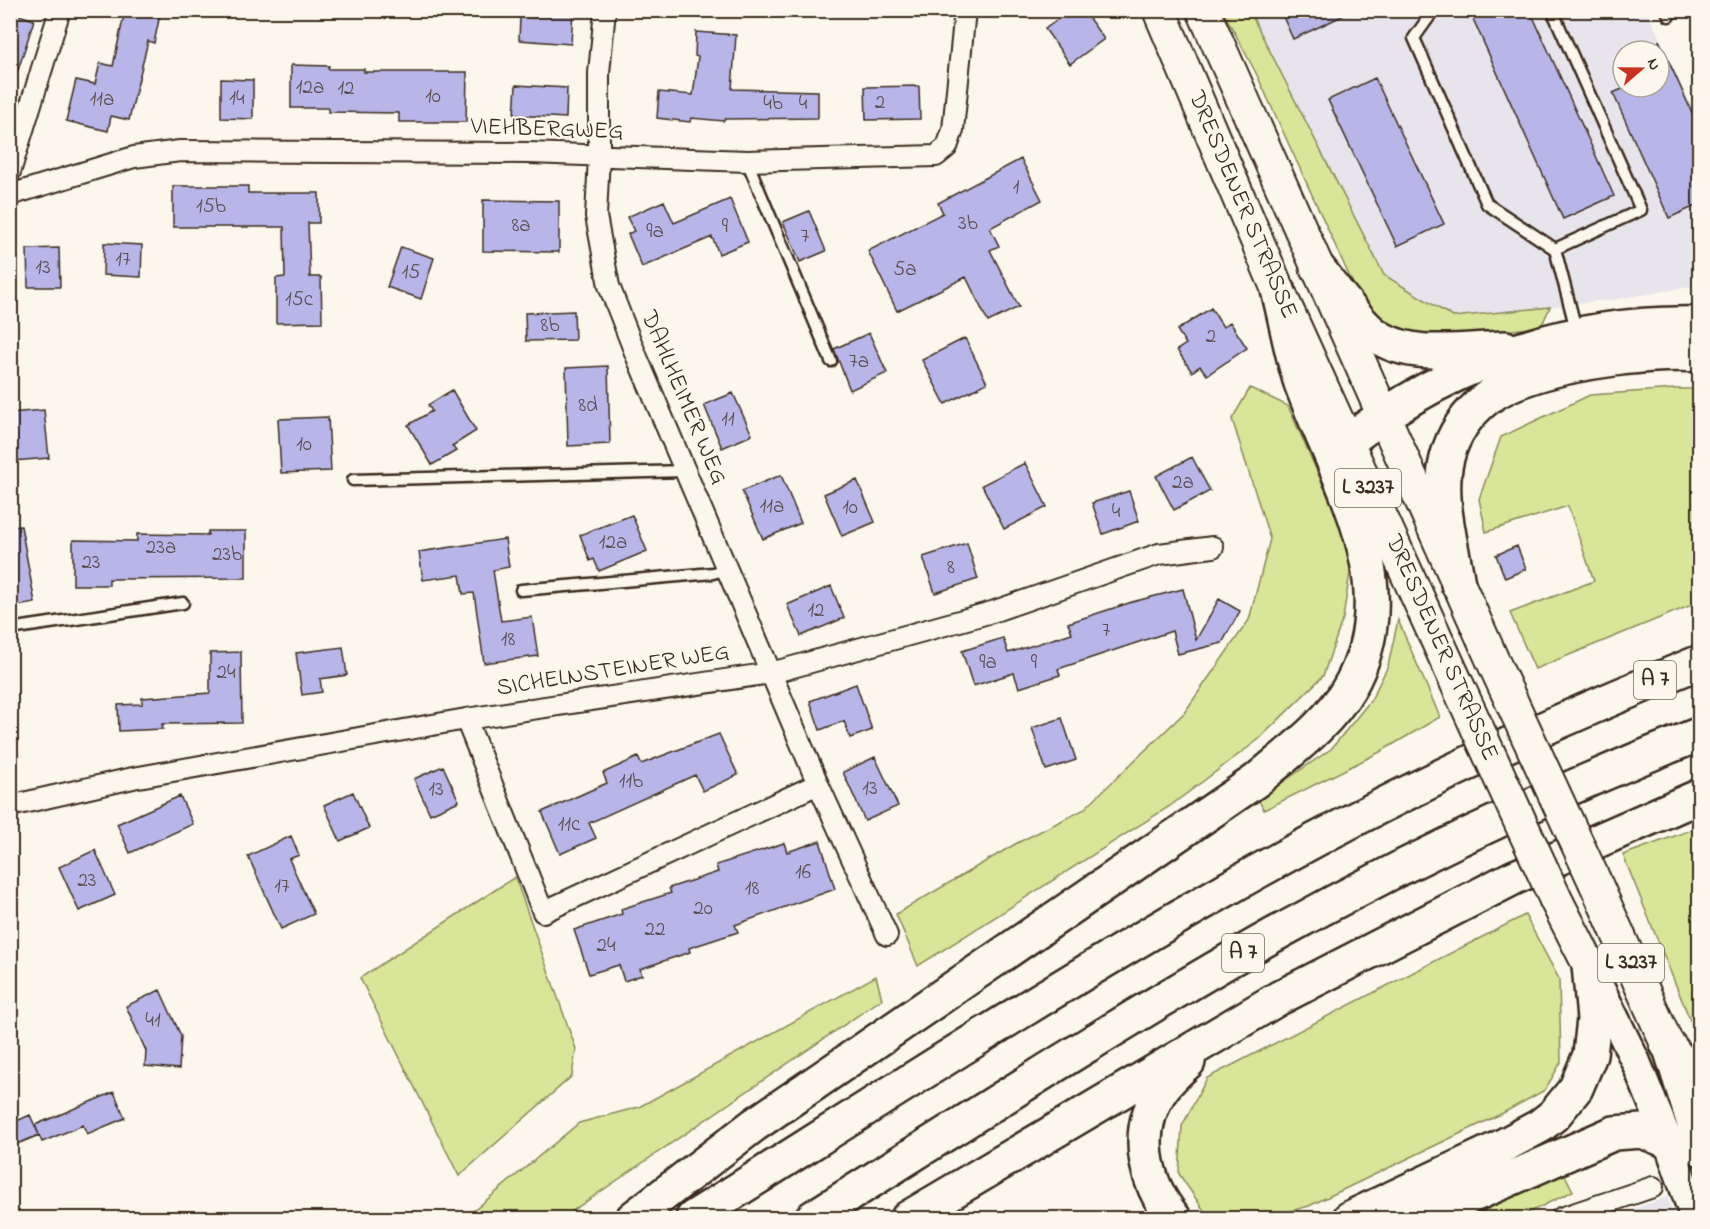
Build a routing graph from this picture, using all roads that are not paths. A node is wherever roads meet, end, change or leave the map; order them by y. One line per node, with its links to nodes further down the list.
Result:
1 (60, 10): 10 (street)
2 (605, 10): 8 (street, DAHLHEIMER WEG)
3 (965, 10): 9 (street, VIEHBERGWEG)
4 (1159, 10): 14 (main road, DRESDENER STRASSE / L 3237)
5 (1203, 10): 13 (main road, DRESDENER STRASSE / L 3237)
6 (1434, 10): 12 (lane)
7 (1552, 10): 12 (lane)
8 (599, 156): 9 (street, VIEHBERGWEG); 11 (street, VIEHBERGWEG); 22 (street, DAHLHEIMER WEG)
9 (747, 161): 19 (lane)
10 (10, 172)
11 (10, 195)
12 (1555, 249): 16 (lane)
13 (1317, 267): 17 (highway); 20 (main road, DRESDENER STRASSE / L 3237)
14 (1278, 290): 21 (main road, DRESDENER STRASSE / L 3237); 48 (highway)
15 (1700, 324): 16 (highway)
16 (1577, 333): 17 (highway)
17 (1519, 348): 20 (highway)
18 (1700, 355): 26 (highway)
19 (831, 361)
20 (1384, 413): 21 (highway); 26 (main road, DRESDENER STRASSE / L 3237)
21 (1347, 442): 40 (main road, DRESDENER STRASSE / L 3237, bridge)
22 (685, 471): 23 (lane); 25 (street, DAHLHEIMER WEG)
23 (353, 480)
24 (1213, 547): 32 (street, SICHELNSTEINER WEG)
25 (727, 569): 27 (lane); 32 (street, DAHLHEIMER WEG)
26 (1458, 584): 42 (main road, DRESDENER STRASSE / L 3237, bridge)
27 (521, 590)
28 (183, 603): 29 (lane)
29 (10, 629)
30 (1700, 648): 33 (highway)
31 (1700, 662): 33 (highway, A 7)
32 (771, 673): 34 (street, SICHELNSTEINER WEG); 36 (street, DAHLHEIMER WEG)
33 (1611, 698): 49 (highway, A 7)
34 (466, 719): 36 (street); 38 (street, SICHELNSTEINER WEG)
35 (1700, 734): 50 (highway, A 7)
36 (818, 783): 39 (street, DAHLHEIMER WEG)
37 (1700, 796): 41 (highway)
38 (10, 806)
39 (887, 935)
40 (1589, 964): 44 (main road, DRESDENER STRASSE / L 3237); 53 (highway)
41 (1214, 1035): 51 (highway); 52 (highway)
42 (1666, 1044): 43 (highway); 45 (main road, DRESDENER STRASSE / L 3237)
43 (1700, 1086)
44 (1668, 1141): 54 (highway); 56 (main road, DRESDENER STRASSE / L 3237)
45 (1700, 1151)
46 (1653, 1187): 47 (street)
47 (1604, 1211): 55 (street)
48 (633, 1218)
49 (693, 1218)
50 (812, 1218)
51 (908, 1218)
52 (1174, 1218)
53 (1350, 1218)
54 (1421, 1218)
55 (1561, 1218)
56 (1695, 1218)

